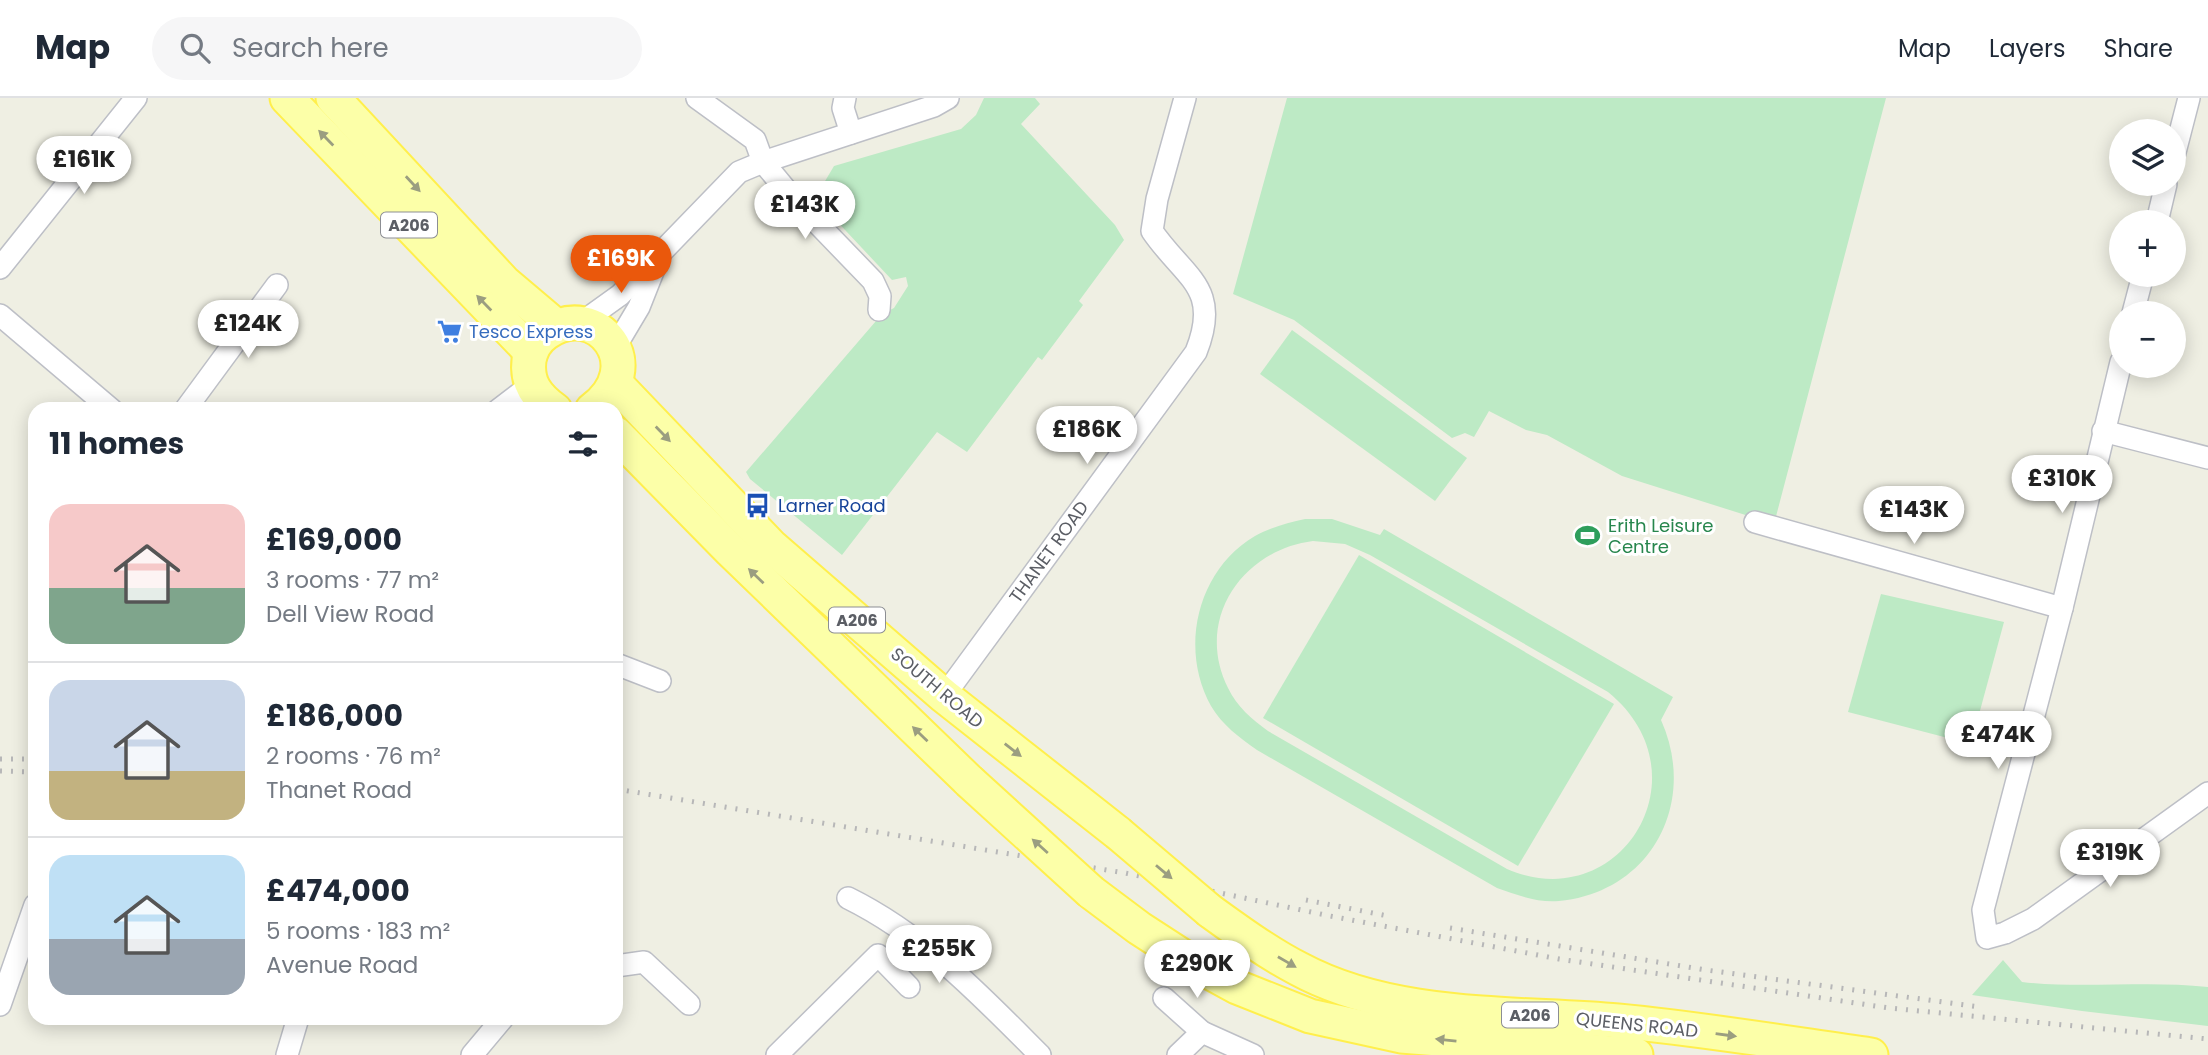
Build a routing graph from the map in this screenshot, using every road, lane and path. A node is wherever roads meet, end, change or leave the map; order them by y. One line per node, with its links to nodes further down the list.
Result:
1 (136, 98): 13 (street)
2 (288, 98): 19 (main road, A206, one-way to 2)
3 (333, 98): 17 (main road, A206, one-way to 17)
4 (697, 98): 11 (street)
5 (845, 98): 10 (street)
6 (948, 98): 10 (street)
7 (1185, 98): 35 (street, THANET ROAD)
8 (2189, 98): 9 (street)
9 (2184, 119)
10 (851, 133): 11 (street)
11 (763, 162): 12 (street); 15 (street)
12 (659, 255): 17 (street); 18 (street)
13 (0, 268)
14 (277, 285): 24 (street)
15 (879, 310)
16 (0, 315): 23 (street)
17 (568, 325): 18 (main road); 19 (main road)
18 (614, 349): 21 (main road)
19 (531, 352): 22 (main road)
20 (2117, 378): 28 (street)
21 (616, 384): 27 (main road); 35 (main road, SOUTH ROAD / A206, one-way to 35)
22 (531, 385): 25 (street); 26 (main road)
23 (103, 402)
24 (191, 402)
25 (509, 402)
26 (544, 402)
27 (602, 402)
28 (2103, 431): 30 (street); 32 (street)
29 (623, 441): 54 (main road, QUEENS ROAD / A206, one-way to 29, bridge)
30 (2208, 458)
31 (1755, 522): 32 (street)
32 (2062, 608): 36 (street)
33 (623, 667): 34 (street)
34 (660, 681)
35 (944, 696): 37 (main road, SOUTH ROAD / A206, one-way to 37)
36 (2208, 793)
37 (1118, 833): 55 (main road, QUEENS ROAD / A206, one-way to 55, bridge)
38 (848, 898): 51 (street)
39 (28, 925): 43 (street)
40 (623, 965): 44 (street)
41 (909, 987): 50 (street)
42 (1164, 998): 47 (street)
43 (0, 1004)
44 (689, 1004)
45 (296, 1025): 48 (street)
46 (497, 1025): 49 (street)
47 (1202, 1032): 52 (street); 53 (street)
48 (287, 1055)
49 (472, 1055)
50 (777, 1055)
51 (1040, 1055)
52 (1178, 1055)
53 (1253, 1055)
54 (1636, 1055)
55 (1871, 1055)

